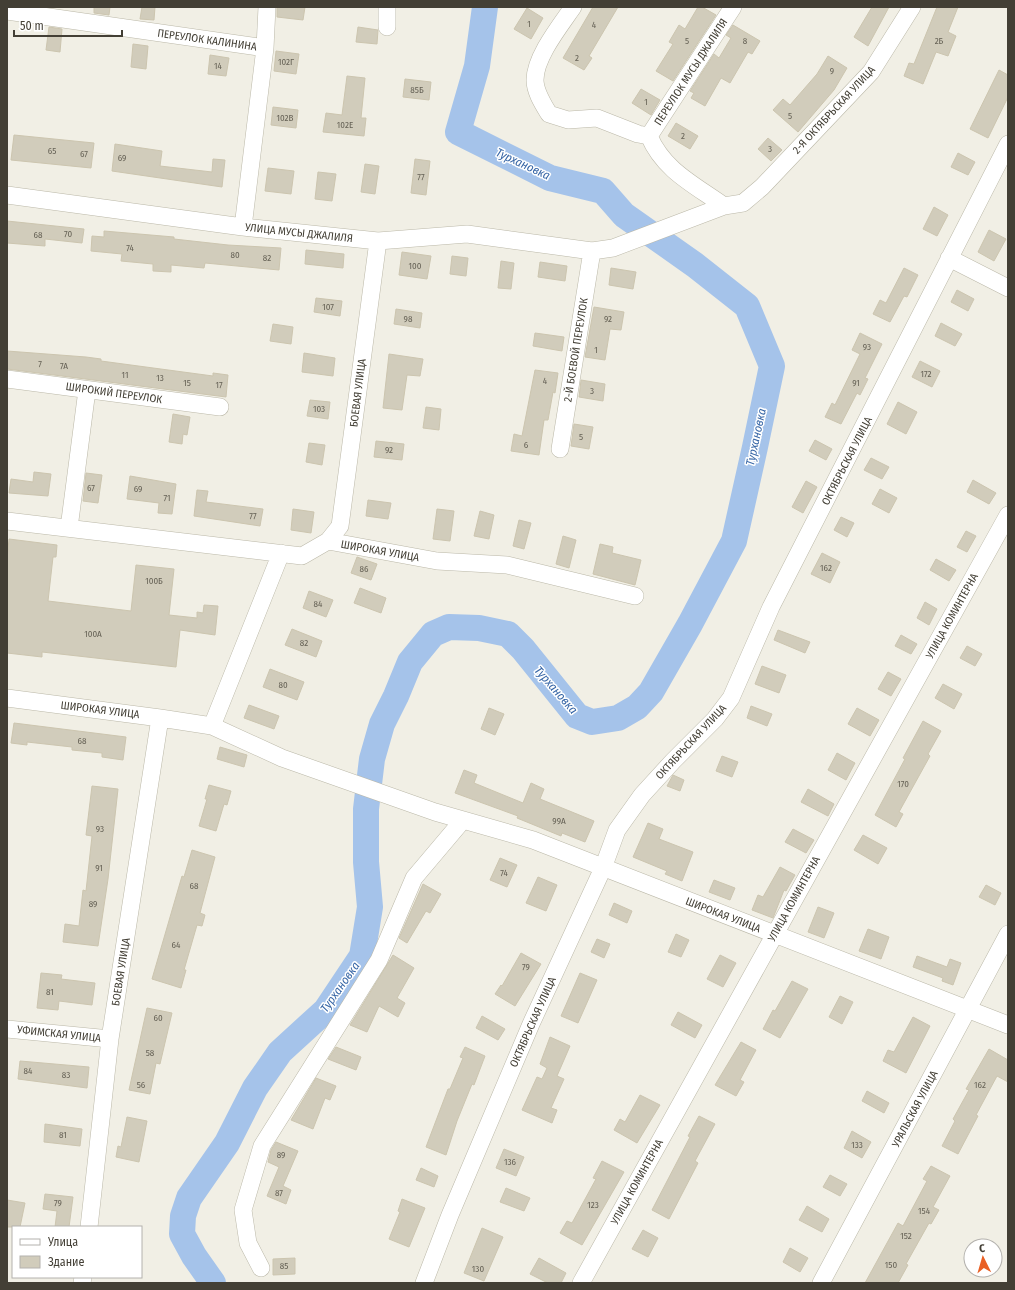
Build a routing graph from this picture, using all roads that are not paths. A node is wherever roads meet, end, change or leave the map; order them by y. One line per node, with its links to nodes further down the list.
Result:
1 (267, 7): 8 (street)
2 (387, 7): 7 (street)
3 (573, 7): 9 (street)
4 (733, 7): 9 (street, ПЕРЕУЛОК МУСЫ ДЖАЛИЛЯ)
5 (912, 7): 12 (street, 2-Я ОКТЯБРЬСКАЯ УЛИЦА)
6 (7, 11): 8 (street, ПЕРЕУЛОК КАЛИНИНА)
7 (387, 27)
8 (265, 48): 14 (street)
9 (649, 136): 13 (street)
10 (1008, 144): 17 (street, ОКТЯБРЬСКАЯ УЛИЦА)
11 (7, 195): 14 (street, УЛИЦА МУСЫ ДЖАЛИЛЯ)
12 (743, 203): 13 (street, УЛИЦА МУСЫ ДЖАЛИЛЯ)
13 (724, 206): 16 (street, УЛИЦА МУСЫ ДЖАЛИЛЯ)
14 (243, 227): 15 (street, УЛИЦА МУСЫ ДЖАЛИЛЯ)
15 (378, 241): 16 (street, УЛИЦА МУСЫ ДЖАЛИЛЯ); 26 (street, БОЕВАЯ УЛИЦА)
16 (592, 251): 22 (street, 2-Й БОЕВОЙ ПЕРЕУЛОК)
17 (949, 258): 18 (street); 33 (street, ОКТЯБРЬСКАЯ УЛИЦА)
18 (1008, 288)
19 (7, 379): 20 (street, ШИРОКИЙ ПЕРЕУЛОК)
20 (87, 390): 21 (street, ШИРОКИЙ ПЕРЕУЛОК); 25 (street)
21 (220, 407)
22 (560, 449)
23 (1008, 515): 35 (street, УЛИЦА КОМИНТЕРНА)
24 (7, 520): 25 (street, ШИРОКАЯ УЛИЦА)
25 (69, 528): 27 (street, ШИРОКАЯ УЛИЦА)
26 (328, 541): 27 (street, ШИРОКАЯ УЛИЦА); 28 (street, ШИРОКАЯ УЛИЦА)
27 (281, 553): 31 (street)
28 (635, 596)
29 (7, 698): 30 (street, ШИРОКАЯ УЛИЦА)
30 (160, 718): 31 (street, ШИРОКАЯ УЛИЦА); 39 (street, БОЕВАЯ УЛИЦА)
31 (212, 726): 32 (street, ШИРОКАЯ УЛИЦА)
32 (463, 820): 33 (street, ШИРОКАЯ УЛИЦА); 41 (street)
33 (603, 868): 35 (street, ШИРОКАЯ УЛИЦА); 42 (street, ОКТЯБРЬСКАЯ УЛИЦА)
34 (1008, 934): 36 (street, УРАЛЬСКАЯ УЛИЦА)
35 (774, 936): 36 (street, ШИРОКАЯ УЛИЦА); 43 (street, УЛИЦА КОМИНТЕРНА)
36 (968, 1009): 37 (street, ШИРОКАЯ УЛИЦА); 44 (street, УРАЛЬСКАЯ УЛИЦА)
37 (1008, 1026)
38 (7, 1029): 39 (street, УФИМСКАЯ УЛИЦА)
39 (110, 1039): 40 (street, БОЕВАЯ УЛИЦА)
40 (89, 1226)
41 (261, 1268)
42 (424, 1283)
43 (580, 1283)
44 (821, 1283)

